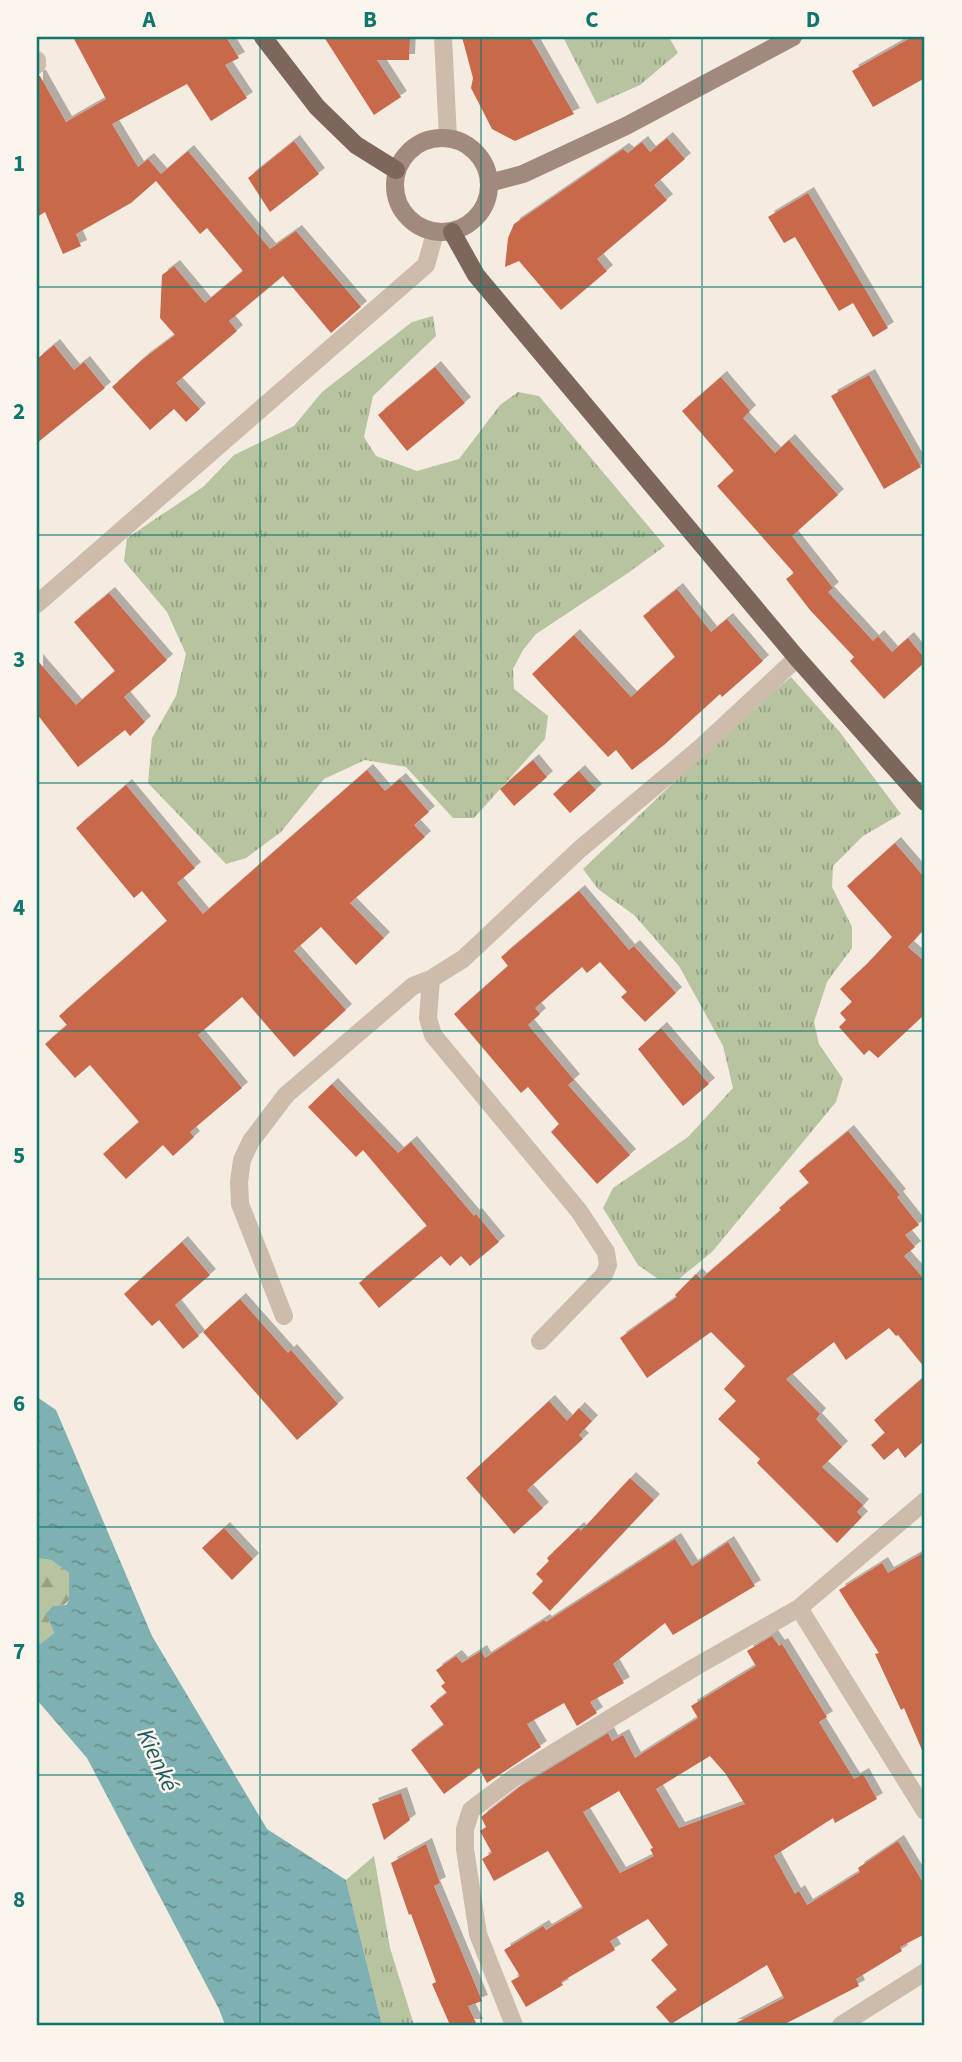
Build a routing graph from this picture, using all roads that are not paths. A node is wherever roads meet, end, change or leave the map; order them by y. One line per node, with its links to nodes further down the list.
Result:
1 (263, 37): 5 (main road)
2 (443, 37): 4 (street)
3 (793, 37): 6 (street)
4 (448, 138): 5 (street); 6 (street)
5 (396, 170): 7 (street)
6 (489, 183): 7 (street)
7 (444, 232): 8 (street); 9 (main road)
8 (37, 604)
9 (797, 658): 10 (main road); 11 (street)
10 (925, 802)
11 (431, 979): 12 (street); 13 (street)
12 (284, 1316)
13 (540, 1341)
14 (925, 1501): 15 (street)
15 (799, 1608): 16 (street); 18 (street)
16 (925, 1811)
17 (925, 1972): 19 (street)
18 (514, 2025)
19 (841, 2025)

